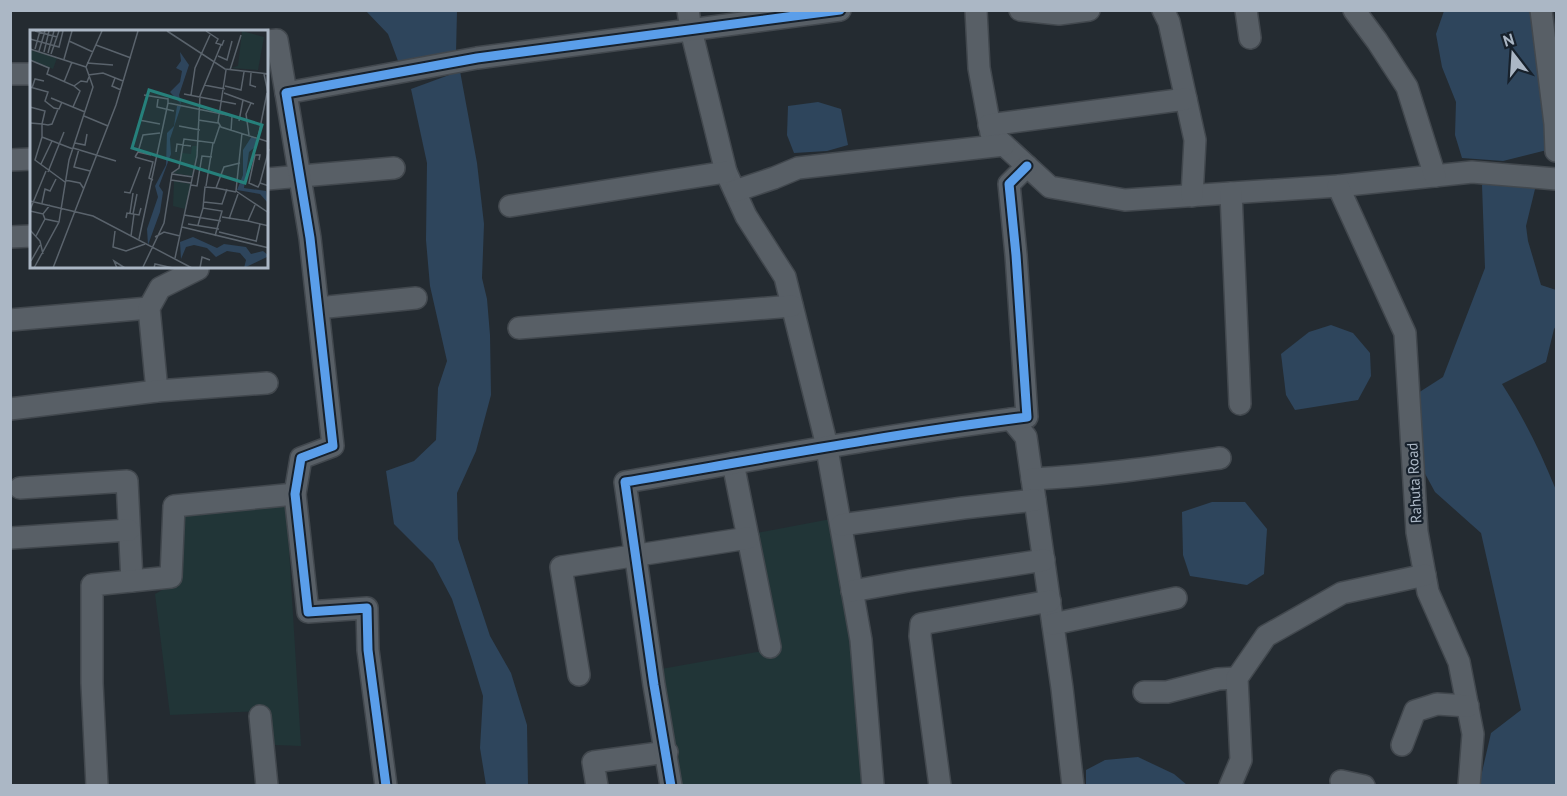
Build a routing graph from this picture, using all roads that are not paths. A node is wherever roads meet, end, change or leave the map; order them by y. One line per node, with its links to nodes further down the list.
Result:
1 (840, 10): 9 (street)
2 (976, 10): 16 (street)
3 (1020, 10): 4 (street)
4 (1089, 10)
5 (1163, 10): 15 (street)
6 (1246, 10): 10 (street)
7 (1354, 10): 24 (street)
8 (1541, 10): 18 (street)
9 (690, 20): 14 (street); 27 (street)
10 (1250, 38)
11 (268, 41): 14 (street)
12 (10, 74): 13 (street)
13 (30, 74)
14 (286, 93): 23 (street)
15 (1186, 99): 16 (street); 30 (street)
16 (990, 125): 17 (street)
17 (1004, 145): 21 (street); 27 (street)
18 (1557, 151)
19 (30, 159): 20 (street)
20 (10, 160)
21 (1027, 166): 30 (street); 45 (street)
22 (394, 168): 23 (street)
23 (300, 176): 25 (street); 38 (street)
24 (1435, 176): 26 (street); 28 (street)
25 (268, 179)
26 (1557, 179)
27 (730, 181): 31 (street); 36 (street)
28 (1338, 186): 29 (street); 59 (street, Rahuta Road)
29 (1230, 193): 30 (street); 43 (street)
30 (1192, 196)
31 (510, 206)
32 (30, 236): 33 (street)
33 (10, 237)
34 (198, 268): 37 (street)
35 (416, 298): 38 (street)
36 (792, 306): 40 (street); 46 (street)
37 (149, 308): 39 (street); 42 (street)
38 (318, 308): 51 (street)
39 (10, 320)
40 (519, 328)
41 (267, 383): 42 (street)
42 (156, 391): 44 (street)
43 (1240, 404)
44 (10, 409)
45 (1011, 419): 46 (street); 49 (street)
46 (826, 446): 48 (street); 53 (street)
47 (1220, 458): 49 (street)
48 (732, 463): 56 (street); 57 (street)
49 (1032, 479): 52 (street)
50 (20, 488): 54 (street)
51 (295, 494): 60 (street); 76 (street)
52 (1035, 500): 53 (street); 58 (street)
53 (841, 525): 61 (street)
54 (129, 530): 55 (street); 60 (street)
55 (11, 538)
56 (748, 538): 57 (street); 65 (street)
57 (636, 555): 66 (street); 72 (street)
58 (1044, 560): 61 (street); 63 (street)
59 (1425, 575): 67 (street); 69 (street, Rahuta Road)
60 (132, 581): 74 (street)
61 (852, 591): 79 (street)
62 (1176, 598): 64 (street)
63 (1050, 601): 64 (street); 80 (street)
64 (1053, 624): 81 (street)
65 (770, 647)
66 (579, 675)
67 (1237, 678): 68 (street); 82 (street)
68 (1144, 692)
69 (1468, 706): 71 (street); 84 (street, Rahuta Road)
70 (260, 716): 75 (street)
71 (1402, 745)
72 (667, 752): 77 (street); 78 (street)
73 (1341, 781): 83 (street)
74 (97, 786)
75 (267, 786)
76 (386, 786)
77 (597, 786)
78 (671, 786)
79 (873, 786)
80 (940, 786)
81 (1073, 786)
82 (1230, 786)
83 (1364, 786)
84 (1469, 786)

